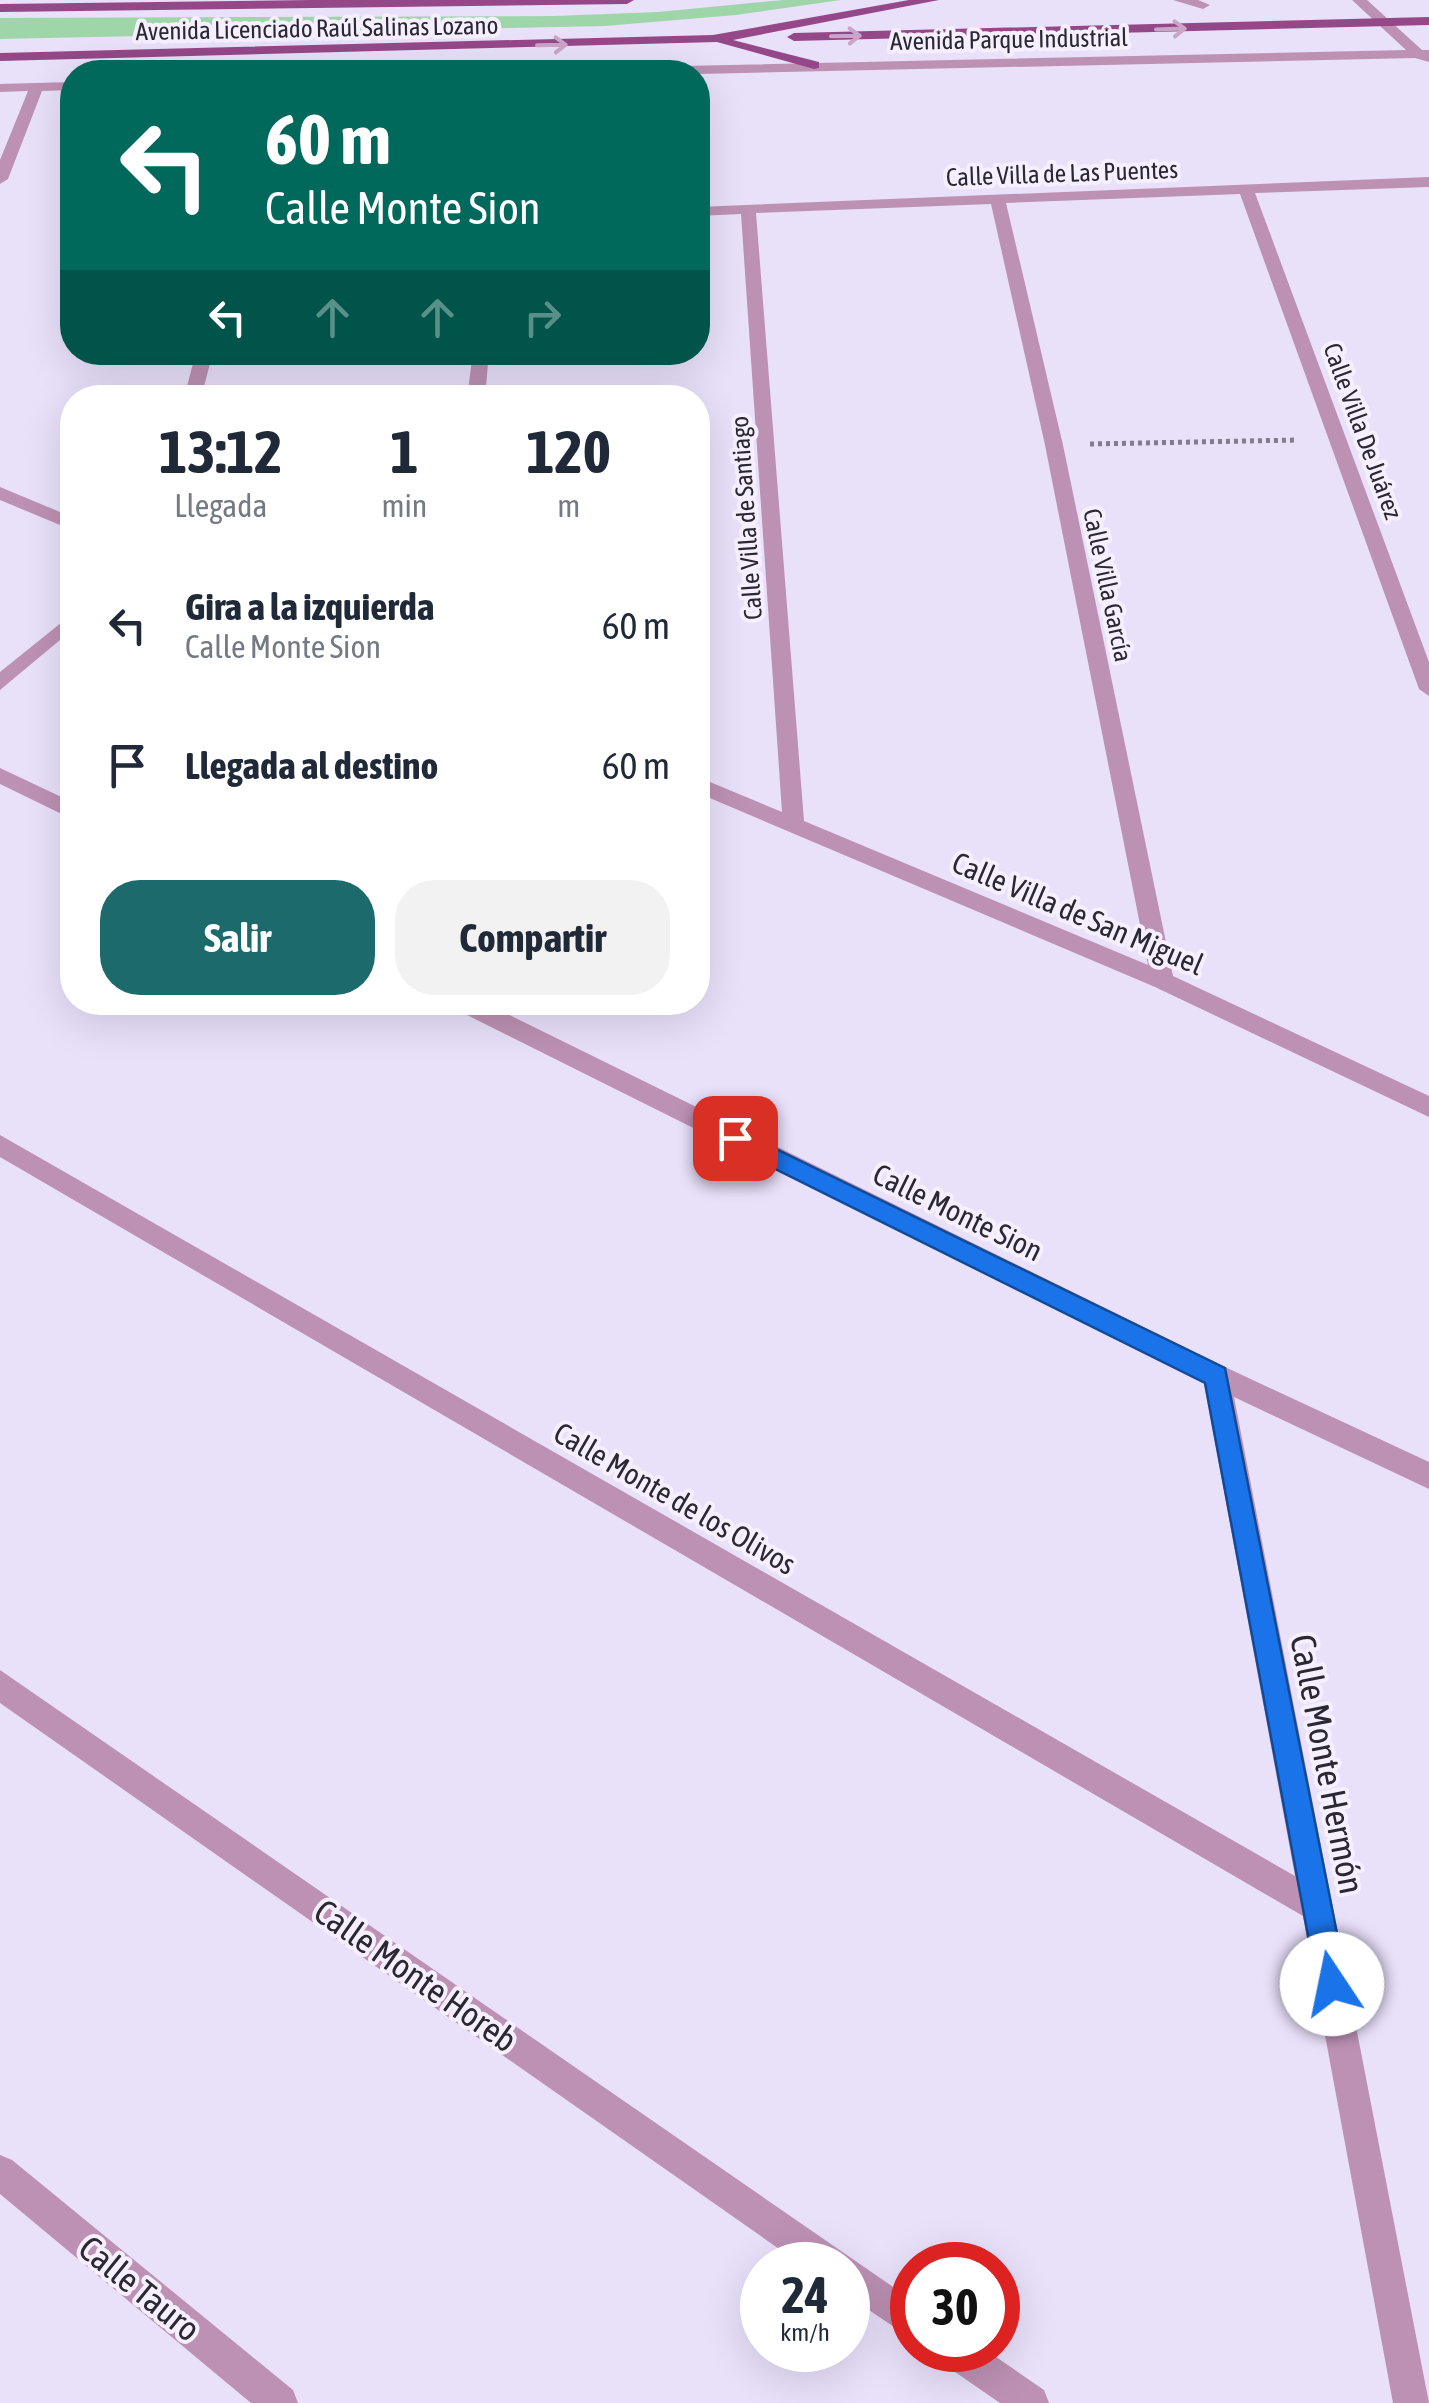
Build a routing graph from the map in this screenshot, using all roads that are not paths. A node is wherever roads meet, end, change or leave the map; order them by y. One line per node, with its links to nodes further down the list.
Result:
1 (627, 0): 5 (main road, Avenida Licenciado Raúl Salinas Lozano)
2 (932, 0): 11 (main road, Avenida Licenciado Raúl Salinas Lozano)
3 (1180, 0): 6 (street)
4 (1359, 0): 9 (street)
5 (545, 2): 8 (main road, Avenida Licenciado Raúl Salinas Lozano)
6 (1202, 2)
7 (0, 6): 8 (street)
8 (28, 8)
9 (1384, 21): 10 (main road); 11 (main road, one-way to 9); 13 (street)
10 (1429, 21)
11 (714, 38): 12 (main road, Avenida Licenciado Raúl Salinas Lozano, one-way to 11); 14 (main road)
12 (0, 57)
13 (1426, 58): 14 (street, Avenida Parque Industrial)
14 (814, 65): 15 (street, Avenida Parque Industrial)
15 (710, 68)
16 (60, 86): 17 (street)
17 (37, 87): 18 (street); 19 (street)
18 (0, 88)
19 (0, 179)
20 (1429, 182): 21 (street, Calle Villa de Las Puentes)
21 (1247, 192): 22 (street, Calle Villa de Las Puentes); 29 (street, Calle Villa De Juárez)
22 (998, 200): 23 (street, Calle Villa de Las Puentes); 34 (street, Calle Villa García)
23 (748, 209): 24 (street, Calle Villa de Las Puentes); 33 (street, Calle Villa de Santiago)
24 (710, 211)
25 (0, 493): 26 (street)
26 (60, 519)
27 (60, 630): 28 (street)
28 (0, 683)
29 (1429, 689)
30 (0, 775): 32 (street)
31 (710, 790): 33 (street, Calle Villa de San Miguel)
32 (60, 805)
33 (794, 824): 34 (street, Calle Villa de San Miguel)
34 (1164, 981): 36 (street, Calle Villa de San Miguel)
35 (486, 1015): 38 (street, Calle Monte Sion)
36 (1429, 1108)
37 (0, 1145): 41 (street, Calle Monte de los Olivos)
38 (1216, 1376): 39 (street, Calle Monte Sion); 41 (street, Calle Monte Hermón)
39 (1429, 1476)
40 (0, 1685): 43 (street, Calle Monte Horeb)
41 (1318, 1907): 47 (street, Calle Monte Hermón)
42 (0, 2172): 45 (street, Calle Tauro)
43 (799, 2242)
44 (986, 2372): 46 (street)
45 (280, 2403)
46 (1031, 2403)
47 (1411, 2403)

